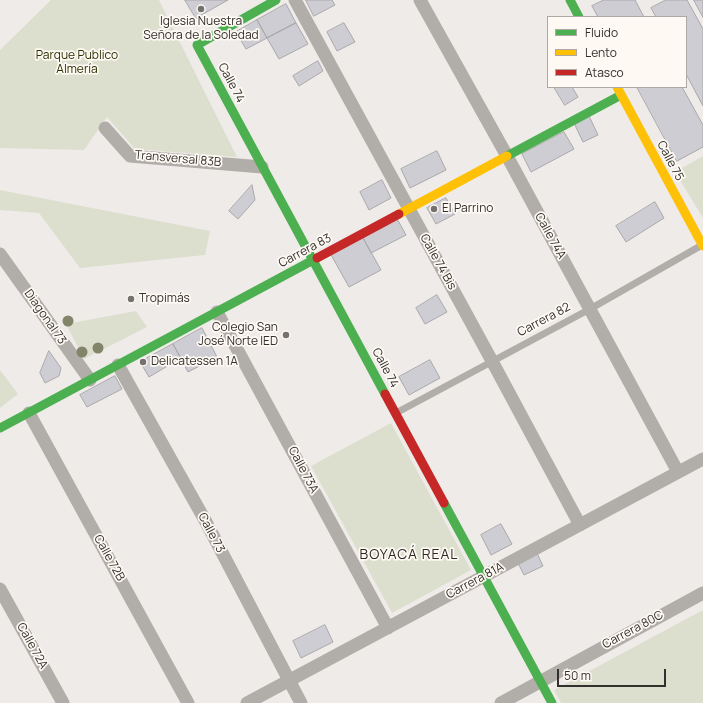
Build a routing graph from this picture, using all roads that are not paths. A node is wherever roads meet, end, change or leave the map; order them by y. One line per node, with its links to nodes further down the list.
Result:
1 (276, 0): 9 (street, Calle 74)
2 (295, 0): 10 (street, Calle 74 Bis)
3 (420, 0): 8 (street, Calle 74A)
4 (570, 0): 5 (street)
5 (578, 16)
6 (619, 91): 8 (street, Carrera 83); 11 (street, Calle 75)
7 (105, 128): 9 (street, Transversal 83B)
8 (507, 156): 10 (street, Carrera 83); 14 (street, Calle 74A)
9 (262, 167): 13 (street, Calle 74)
10 (408, 209): 13 (street, Carrera 83); 16 (street, Calle 74 Bis)
11 (703, 246): 14 (lane, Carrera 82)
12 (0, 254): 18 (street, Diagonal 73)
13 (313, 260): 15 (street, Carrera 83); 20 (street, Calle 74)
14 (590, 308): 16 (lane, Carrera 82); 23 (street, Calle 74A)
15 (217, 312): 17 (street, Carrera 83); 28 (street, Calle 73A)
16 (492, 361): 20 (lane, Carrera 82); 24 (street, Calle 74 Bis)
17 (118, 365): 18 (street, Carrera 83); 29 (street, Calle 73)
18 (90, 380): 19 (street, Carrera 83)
19 (29, 413): 21 (street, Carrera 83); 32 (street, Calle 72B)
20 (396, 413): 25 (street, Calle 74)
21 (0, 428)
22 (703, 459): 23 (street, Carrera 81A)
23 (678, 472): 24 (street, Carrera 81A)
24 (580, 525): 25 (street, Carrera 81A)
25 (484, 576): 28 (street, Carrera 81A); 30 (street, Calle 74)
26 (0, 589): 31 (street, Calle 72A)
27 (703, 592): 30 (street, Carrera 80C)
28 (388, 628): 29 (street, Carrera 81A)
29 (289, 680): 33 (street, Carrera 81A); 34 (street, Calle 73)
30 (540, 681): 35 (street, Carrera 80C); 36 (street, Calle 74)
31 (63, 703)
32 (188, 703)
33 (247, 703)
34 (301, 703)
35 (500, 703)
36 (552, 703)

